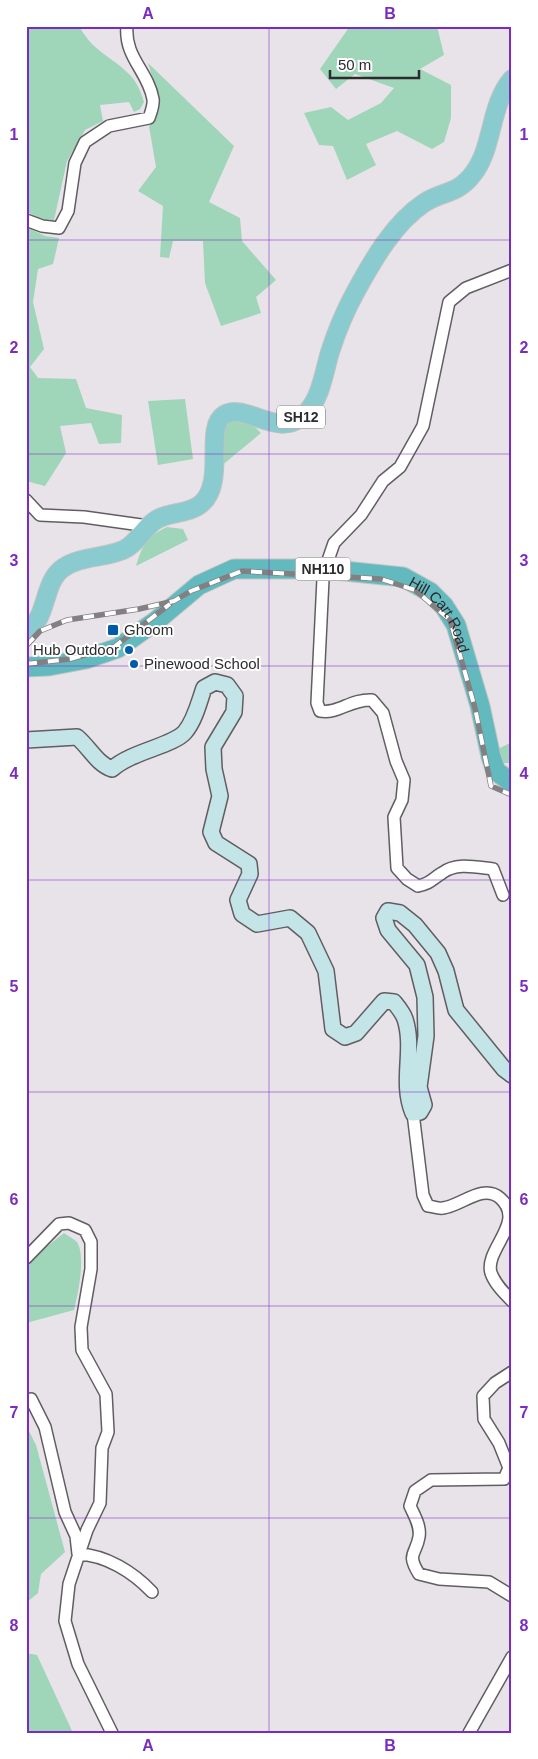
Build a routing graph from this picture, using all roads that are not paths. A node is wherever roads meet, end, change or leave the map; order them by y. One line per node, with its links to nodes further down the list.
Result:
1 (127, 26): 3 (street)
2 (512, 79): 6 (main road, SH12)
3 (26, 220)
4 (512, 270): 7 (street)
5 (26, 500): 6 (street)
6 (148, 526): 8 (main road, SH12)
7 (324, 574): 9 (highway, Hill Cart Road / NH110); 11 (highway, Hill Cart Road / NH110); 12 (street)
8 (26, 636)
9 (26, 668)
10 (26, 740): 14 (main road)
11 (512, 783)
12 (503, 895)
13 (512, 1075): 14 (main road)
14 (413, 1113): 16 (street)
15 (26, 1258): 19 (street)
16 (512, 1301)
17 (512, 1372): 21 (street)
18 (31, 1399): 19 (street)
19 (78, 1554): 20 (street); 23 (street)
20 (152, 1592)
21 (512, 1596)
22 (512, 1657): 24 (street)
23 (112, 1733)
24 (469, 1733)

